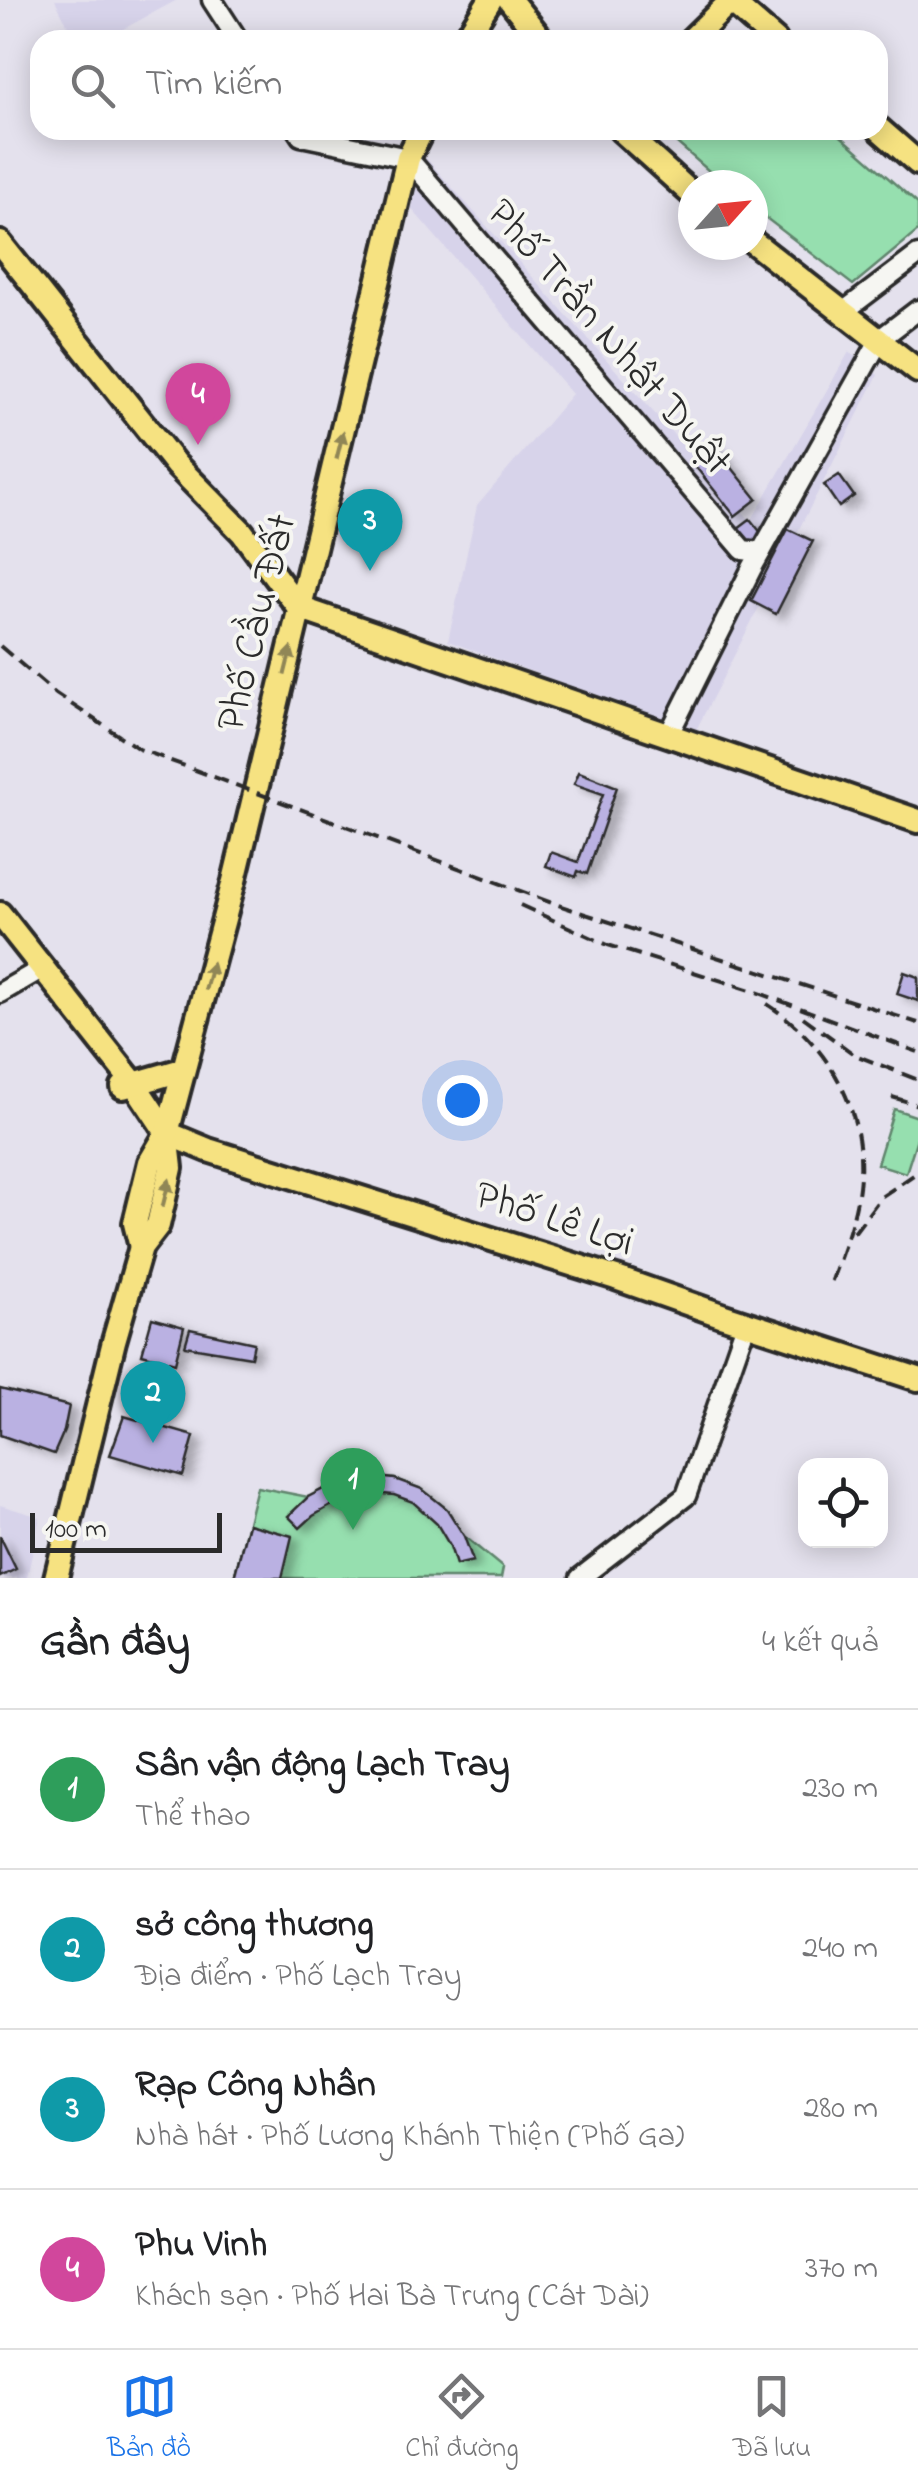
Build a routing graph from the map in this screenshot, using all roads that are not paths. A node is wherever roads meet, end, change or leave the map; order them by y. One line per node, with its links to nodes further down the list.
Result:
1 (212, 0): 5 (street)
2 (490, 0): 6 (main road)
3 (510, 0): 7 (main road)
4 (731, 1): 8 (main road); 9 (main road)
5 (232, 30)
6 (471, 30)
7 (534, 30)
8 (701, 30)
9 (764, 30)
10 (888, 137): 15 (main road)
11 (320, 140): 14 (street)
12 (417, 140): 14 (main road, Phố Cầu Đất)
13 (633, 140): 16 (main road)
14 (408, 158): 24 (street, Phố Trần Nhật Duật); 25 (main road, Phố Cầu Đất, one-way to 14)
15 (918, 163)
16 (678, 181)
17 (0, 243): 25 (main road)
18 (768, 254): 21 (main road)
19 (918, 256): 21 (street)
20 (918, 310): 22 (street)
21 (842, 312): 22 (main road)
22 (880, 339): 23 (main road); 24 (street)
23 (918, 371)
24 (752, 557): 26 (street)
25 (299, 608): 26 (main road); 32 (main road, Phố Cầu Đất, one-way to 25)
26 (670, 734): 27 (main road)
27 (918, 821)
28 (0, 914): 30 (main road)
29 (0, 934): 30 (main road)
30 (37, 972): 31 (street); 33 (main road)
31 (0, 993)
32 (182, 1070): 33 (main road); 34 (main road, Phố Cầu Đất)
33 (128, 1086): 34 (main road); 35 (main road)
34 (167, 1134): 35 (main road); 36 (main road, one-way to 34); 37 (main road, Phố Lê Lợi)
35 (150, 1162): 36 (main road)
36 (141, 1248): 39 (main road)
37 (746, 1324): 38 (main road, Phố Lê Lợi); 40 (street)
38 (918, 1379)
39 (56, 1578)
40 (580, 1578)

